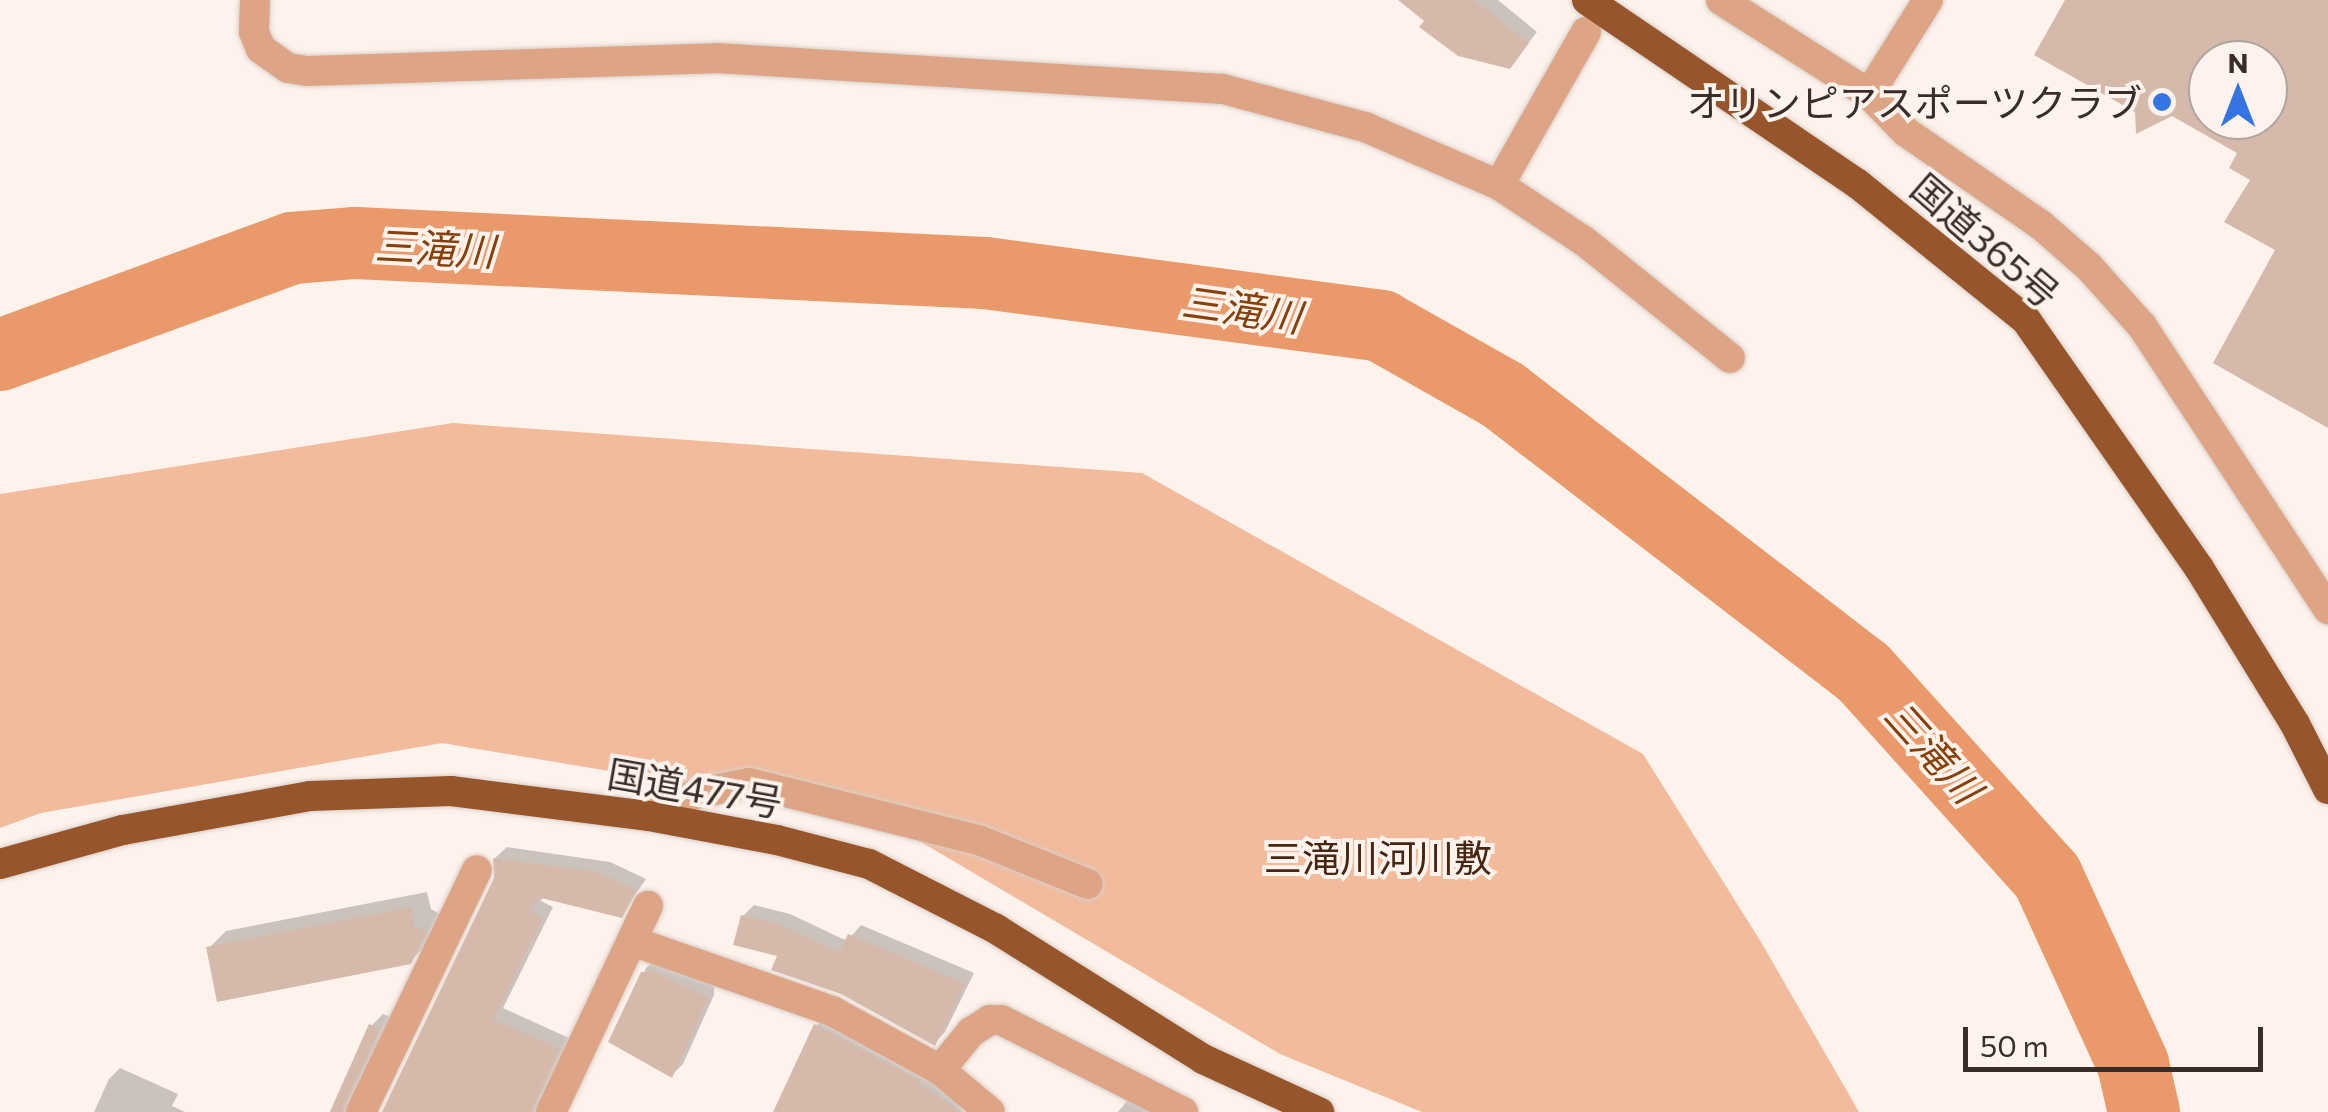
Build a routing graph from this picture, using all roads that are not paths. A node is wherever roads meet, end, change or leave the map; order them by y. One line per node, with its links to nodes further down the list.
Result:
1 (255, 0): 7 (street)
2 (1588, 0): 10 (highway, 国道365号)
3 (1721, 0): 6 (street)
4 (1928, 0): 6 (street)
5 (1586, 32): 7 (street)
6 (1870, 94): 9 (street)
7 (1499, 185): 8 (street)
8 (1730, 358)
9 (2328, 608)
10 (2328, 790)
11 (649, 816): 12 (highway, 国道477号); 14 (street); 22 (highway, 国道477号)
12 (0, 864)
13 (477, 870): 18 (street)
14 (1088, 884)
15 (648, 906): 16 (street)
16 (632, 941): 17 (street); 19 (street)
17 (940, 1070): 20 (street); 21 (street)
18 (361, 1112)
19 (551, 1112)
20 (990, 1112)
21 (1183, 1112)
22 (1318, 1112)

